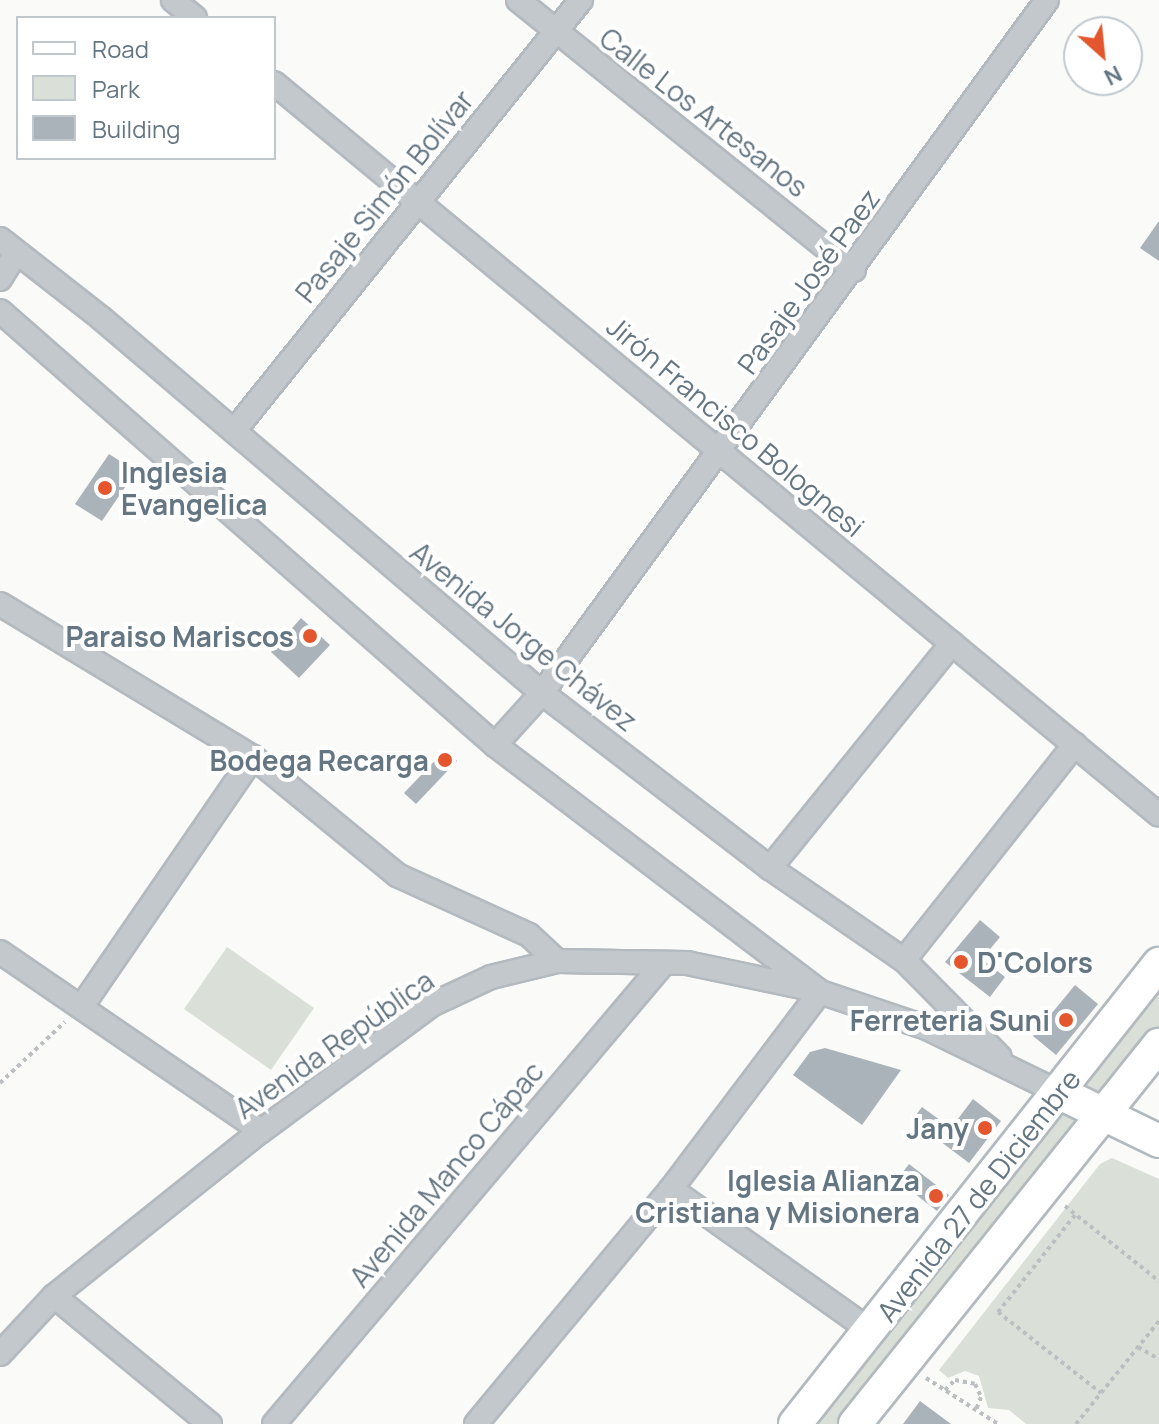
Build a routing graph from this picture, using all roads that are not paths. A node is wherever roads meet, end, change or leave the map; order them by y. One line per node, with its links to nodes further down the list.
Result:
1 (173, 0): 5 (street)
2 (518, 0): 6 (street, Calle Los Artesanos)
3 (581, 0): 6 (street, Pasaje Simón Bolívar)
4 (1047, 0): 10 (street, Pasaje José Paez)
5 (193, 16)
6 (555, 32): 8 (street, Pasaje Simón Bolívar); 10 (street, Calle Los Artesanos)
7 (276, 85): 8 (street, Jirón Francisco Bolognesi)
8 (417, 202): 13 (street, Pasaje Simón Bolívar); 14 (street, Jirón Francisco Bolognesi)
9 (8, 246): 11 (street); 13 (street, Avenida Jorge Chávez)
10 (854, 270): 14 (street, Pasaje José Paez)
11 (0, 279)
12 (0, 311): 19 (street, Avenida Jorge Chávez)
13 (234, 431): 17 (street, Avenida Jorge Chávez)
14 (721, 452): 16 (street, Jirón Francisco Bolognesi); 17 (street, Pasaje José Paez)
15 (0, 604): 20 (street)
16 (952, 643): 18 (street, Jirón Francisco Bolognesi); 22 (street)
17 (542, 693): 19 (street, Pasaje José Paez); 22 (street, Avenida Jorge Chávez)
18 (1075, 744): 21 (street, Jirón Francisco Bolognesi); 24 (street)
19 (495, 745): 28 (street, Avenida Jorge Chávez)
20 (253, 757): 25 (street); 29 (street)
21 (1159, 815)
22 (770, 868): 24 (street, Avenida Jorge Chávez)
23 (0, 952): 29 (street)
24 (904, 960): 31 (street, Avenida Jorge Chávez)
25 (557, 961): 26 (street, Avenida República); 34 (street, Avenida República)
26 (663, 964): 28 (street, Avenida República); 41 (street, Avenida Manco Cápac)
27 (1159, 964): 32 (street, Avenida 27 de Diciembre)
28 (820, 992): 31 (street, Avenida Jorge Chávez); 36 (street)
29 (82, 1006): 34 (street)
30 (1159, 1045): 33 (street, Avenida 27 de Diciembre)
31 (1015, 1072): 32 (street, Avenida Jorge Chávez)
32 (1058, 1092): 33 (street); 38 (street, Avenida 27 de Diciembre)
33 (1102, 1114): 35 (street); 44 (street, Avenida 27 de Diciembre)
34 (261, 1131): 37 (street, Avenida República)
35 (1159, 1141)
36 (671, 1189): 38 (street); 42 (street)
37 (54, 1296): 39 (street, Avenida República); 40 (street)
38 (871, 1331): 43 (street, Avenida 27 de Diciembre)
39 (0, 1354)
40 (210, 1424)
41 (274, 1424)
42 (476, 1424)
43 (795, 1424)
44 (855, 1424)

